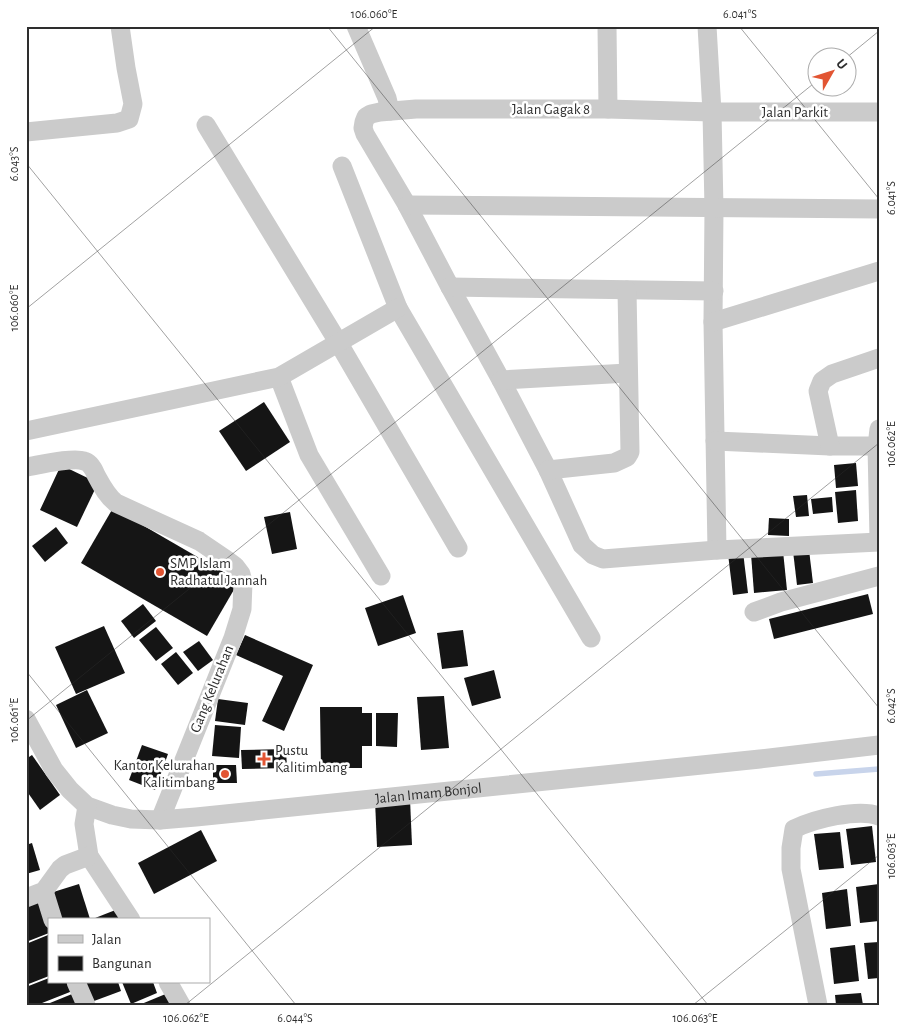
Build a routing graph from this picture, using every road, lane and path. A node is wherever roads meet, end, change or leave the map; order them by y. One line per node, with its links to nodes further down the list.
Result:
1 (120, 26): 10 (street)
2 (356, 26): 6 (street)
3 (607, 26): 5 (street)
4 (707, 26): 7 (street)
5 (608, 108): 6 (street, Jalan Gagak 8); 7 (street, Jalan Gagak 8)
6 (390, 111): 12 (street, Jalan Gagak 8)
7 (712, 112): 8 (street, Jalan Parkit); 13 (street)
8 (879, 112)
9 (206, 125): 21 (street)
10 (26, 132)
11 (342, 166): 19 (street)
12 (407, 205): 13 (street); 16 (street)
13 (714, 208): 14 (street); 18 (street)
14 (879, 209)
15 (879, 271): 20 (street)
16 (450, 287): 17 (street); 25 (street)
17 (626, 290): 18 (street); 23 (street)
18 (714, 291): 20 (street)
19 (398, 308): 21 (street); 38 (street)
20 (713, 322): 28 (street)
21 (338, 342): 24 (street); 33 (street)
22 (879, 358): 29 (street)
23 (628, 373): 25 (street); 31 (street)
24 (279, 377): 26 (street); 35 (street)
25 (501, 380): 31 (street)
26 (26, 430)
27 (878, 437): 29 (street); 32 (street)
28 (715, 441): 29 (street); 34 (street)
29 (830, 446)
30 (26, 467): 43 (street, Gang Kelurahan)
31 (548, 470): 34 (street)
32 (879, 540): 34 (street)
33 (458, 548)
34 (717, 550)
35 (381, 576)
36 (879, 576): 37 (street)
37 (754, 612)
38 (591, 638)
39 (26, 719): 41 (street, Jalan Imam Bonjol)
40 (879, 745): 43 (street, Jalan Imam Bonjol)
41 (86, 815): 43 (street, Jalan Imam Bonjol); 44 (street)
42 (879, 816): 52 (street)
43 (160, 820)
44 (89, 854): 45 (street); 47 (street)
45 (35, 895): 46 (street)
46 (52, 918)
47 (130, 918)
48 (77, 984): 50 (street)
49 (169, 984): 51 (street)
50 (86, 1005)
51 (181, 1005)
52 (818, 1005)

